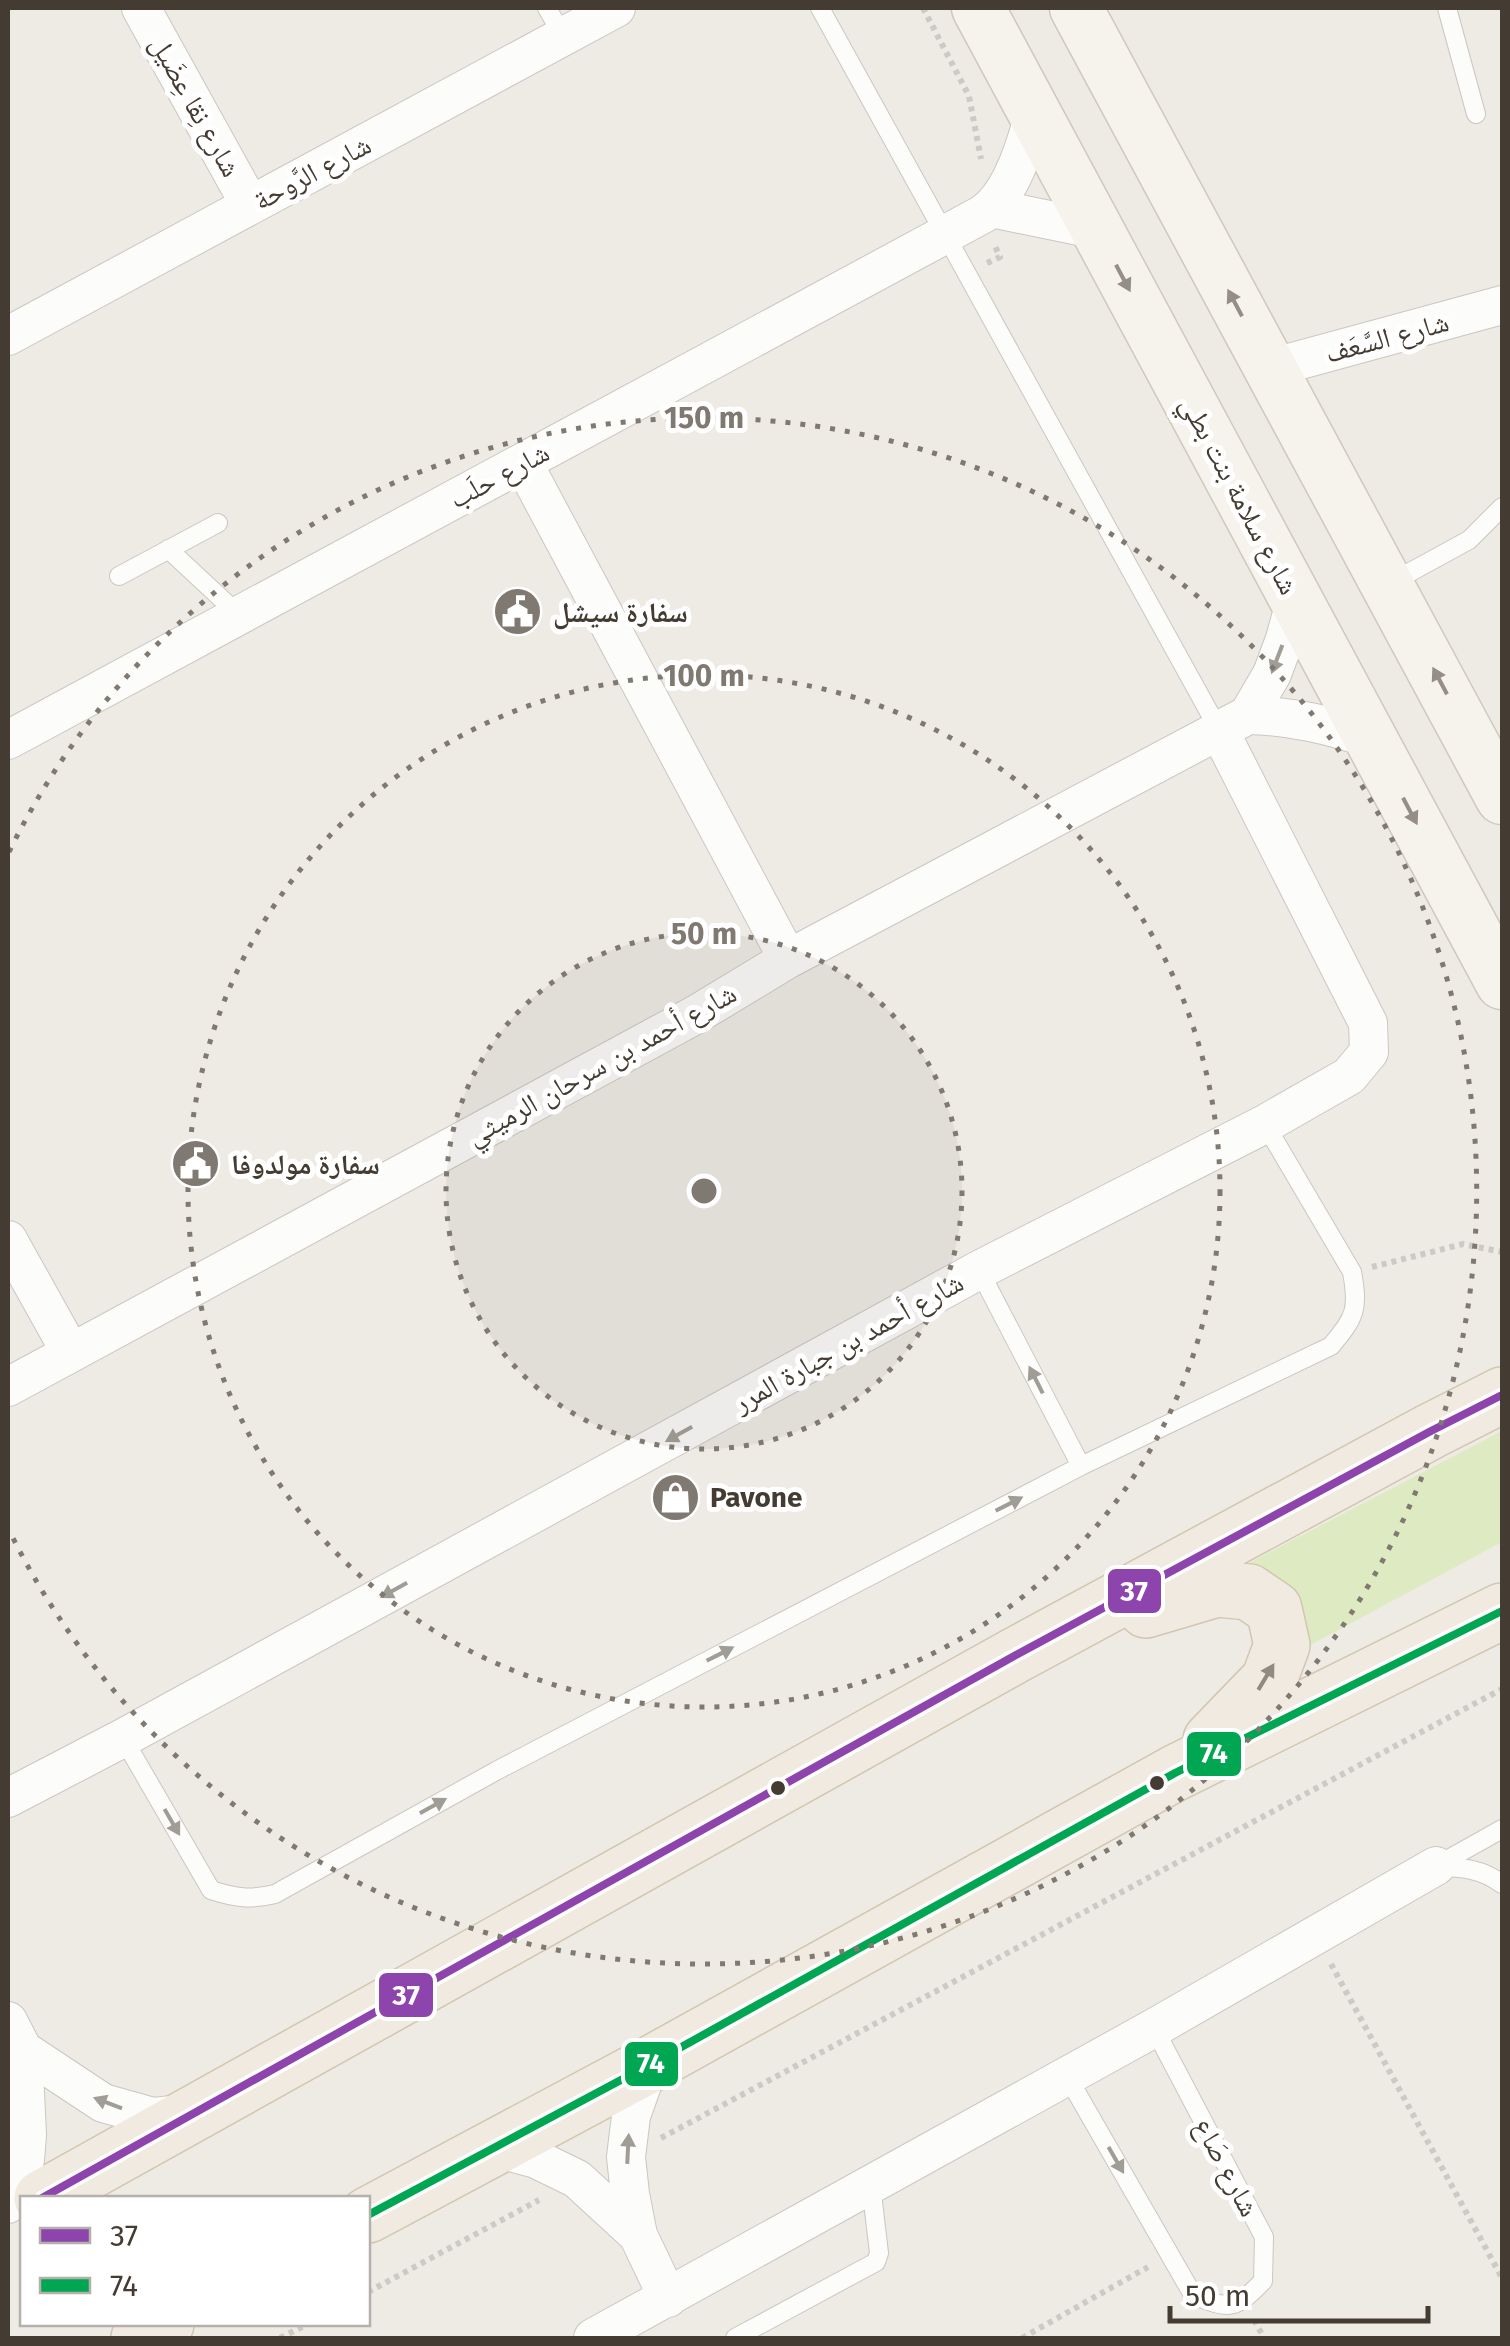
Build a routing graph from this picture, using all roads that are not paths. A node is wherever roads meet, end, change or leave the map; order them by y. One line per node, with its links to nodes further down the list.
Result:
1 (142, 8): 10 (street, شارع نِقا عِضَيل)
2 (616, 8): 7 (street, شارع الرَّوحة)
3 (820, 8): 13 (lane)
4 (978, 8): 8 (main road, شارع سلامة بنت بطي)
5 (1076, 8): 16 (main road, one-way to 5)
6 (1447, 8): 9 (lane)
7 (555, 22): 10 (street, شارع الرَّوحة)
8 (1034, 114): 11 (street, شارع حلَب); 12 (main road, شارع سلامة بنت بطي)
9 (1476, 114)
10 (250, 205): 15 (street, شارع الرَّوحة)
11 (991, 208): 12 (street); 13 (street, شارع حلَب)
12 (1098, 230): 23 (main road, شارع سلامة بنت بطي, one-way to 23)
13 (946, 234): 17 (street, شارع حلَب); 25 (lane)
14 (1502, 305): 16 (street, شارع السَّعَف)
15 (8, 336)
16 (1270, 368): 22 (main road)
17 (523, 462): 24 (street, شارع حلَب); 29 (street)
18 (1502, 507): 22 (lane)
19 (218, 523): 20 (lane)
20 (168, 550): 21 (lane); 24 (lane)
21 (119, 576)
22 (1388, 585): 28 (main road, one-way to 22)
23 (1296, 598): 25 (street, one-way to 25); 26 (main road, شارع سلامة بنت بطي)
24 (238, 614): 27 (street, شارع حلَب)
25 (1234, 722): 26 (street); 29 (street, شارع أحمد بن سرحان الرميثي); 31 (street, شارع أحمد بن جبارة المرر)
26 (1371, 738): 30 (main road, شارع سلامة بنت بطي, one-way to 30)
27 (8, 740)
28 (1502, 798)
29 (788, 960): 34 (street, شارع أحمد بن سرحان الرميثي)
30 (1502, 983)
31 (1265, 1124): 33 (street, شارع أحمد بن جبارة المرر); 39 (lane)
32 (8, 1240): 34 (street)
33 (979, 1270): 39 (lane, one-way to 33); 42 (street, شارع أحمد بن جبارة المرر, one-way to 42)
34 (70, 1353): 36 (street, شارع أحمد بن سرحان الرميثي)
35 (1502, 1361): 38 (main road)
36 (8, 1387)
37 (1502, 1395): 38 (main road)
38 (1431, 1431): 41 (main road)
39 (1082, 1466): 42 (lane, one-way to 39)
40 (1502, 1611): 43 (main road)
41 (1016, 1655): 43 (main road, one-way to 41); 52 (main road)
42 (123, 1738): 44 (street, شارع أحمد بن جبارة المرر)
43 (1176, 1773): 50 (main road)
44 (8, 1798)
45 (1502, 1828): 46 (lane)
46 (1436, 1866): 47 (lane); 48 (street)
47 (1502, 1884)
48 (1154, 2028): 51 (street); 51 (lane, شارع صَاع, one-way to 48)
49 (15, 2036): 52 (street, one-way to 49); 56 (street)
50 (649, 2065): 53 (main road); 58 (street, one-way to 50)
51 (1067, 2076): 54 (street)
52 (203, 2110): 55 (main road)
53 (493, 2147): 57 (main road); 58 (street)
54 (871, 2185): 59 (street); 63 (lane)
55 (46, 2196)
56 (8, 2204)
57 (370, 2214)
58 (638, 2235): 59 (street)
59 (668, 2298): 62 (street)
60 (162, 2326): 61 (main road)
61 (139, 2338)
62 (593, 2338)
63 (735, 2338)

